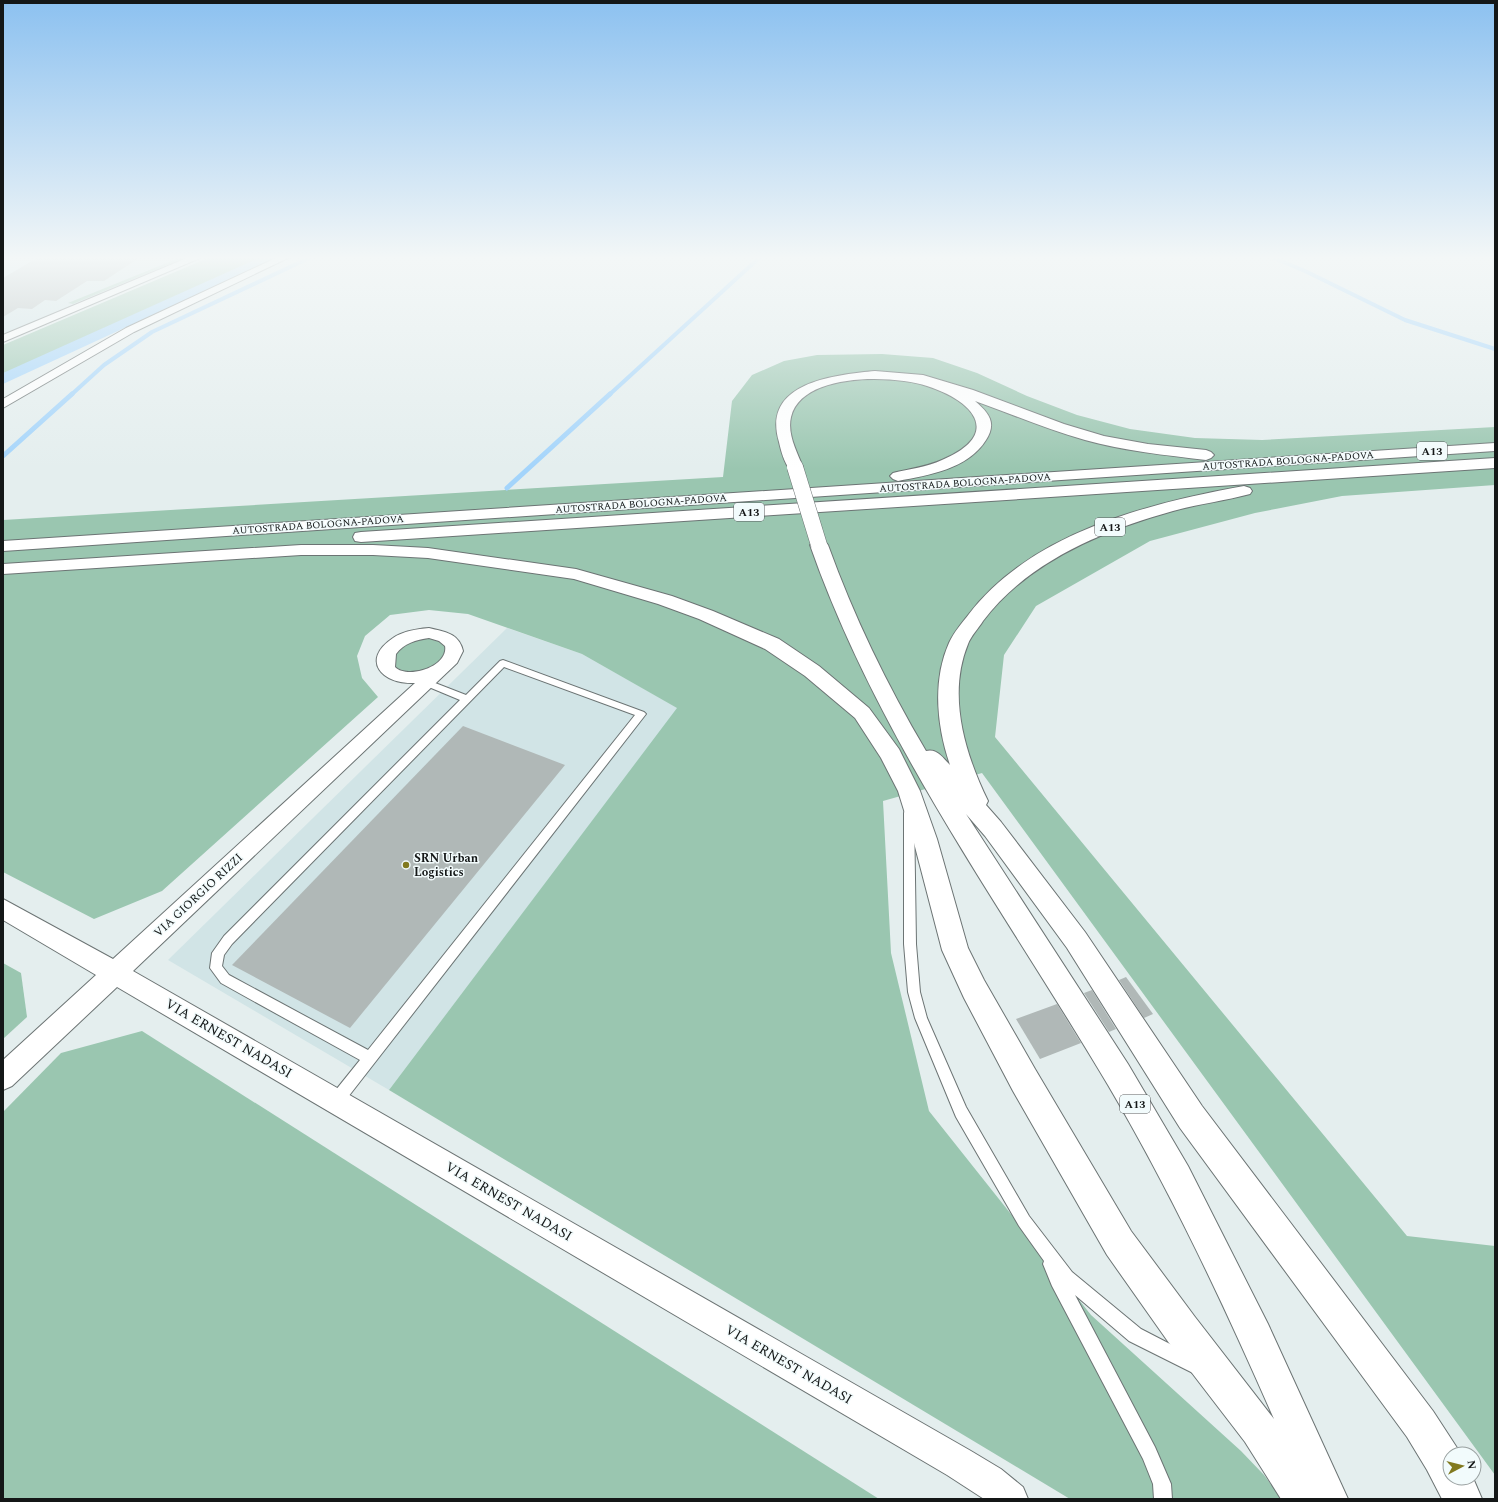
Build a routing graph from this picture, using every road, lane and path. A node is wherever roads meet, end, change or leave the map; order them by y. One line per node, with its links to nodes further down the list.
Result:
1 (29, 328): 3 (street)
2 (134, 328): 5 (street)
3 (3, 339)
4 (918, 378): 7 (highway, A13); 10 (highway, A13); 19 (highway, A13, bridge)
5 (3, 404)
6 (1495, 447): 7 (highway, AUTOSTRADA BOLOGNA-PADOVA / A13)
7 (1370, 455): 10 (highway, AUTOSTRADA BOLOGNA-PADOVA / A13)
8 (1495, 463): 12 (highway, AUTOSTRADA BOLOGNA-PADOVA / A13)
9 (1495, 466): 21 (highway, A13)
10 (181, 533): 11 (highway, AUTOSTRADA BOLOGNA-PADOVA / A13)
11 (3, 546)
12 (3, 560)
13 (3, 569): 20 (highway, A13)
14 (440, 670): 15 (street, VIA GIORGIO RIZZI); 15 (street, VIA GIORGIO RIZZI); 16 (street, VIA GIORGIO RIZZI)
15 (402, 678): 18 (street, VIA GIORGIO RIZZI)
16 (426, 683): 17 (lane); 18 (street, VIA GIORGIO RIZZI)
17 (467, 699): 24 (lane); 24 (lane)
18 (392, 714): 23 (street, VIA GIORGIO RIZZI)
19 (903, 730): 20 (highway, A13); 21 (highway, A13); 34 (highway, A13)
20 (909, 791): 27 (lane); 28 (highway, A13)
21 (993, 829): 29 (highway, A13)
22 (3, 909): 23 (street, VIA ERNEST NADASI)
23 (115, 972): 25 (street, VIA GIORGIO RIZZI); 26 (street, VIA ERNEST NADASI)
24 (369, 1058): 26 (lane)
25 (3, 1076)
26 (336, 1100): 31 (street, VIA ERNEST NADASI)
27 (1046, 1251): 28 (lane); 32 (lane)
28 (1220, 1379): 33 (highway, A13)
29 (1442, 1458)
30 (1456, 1486): 35 (highway)
31 (1011, 1499)
32 (1163, 1499)
33 (1304, 1499)
34 (1328, 1499)
35 (1462, 1499)

